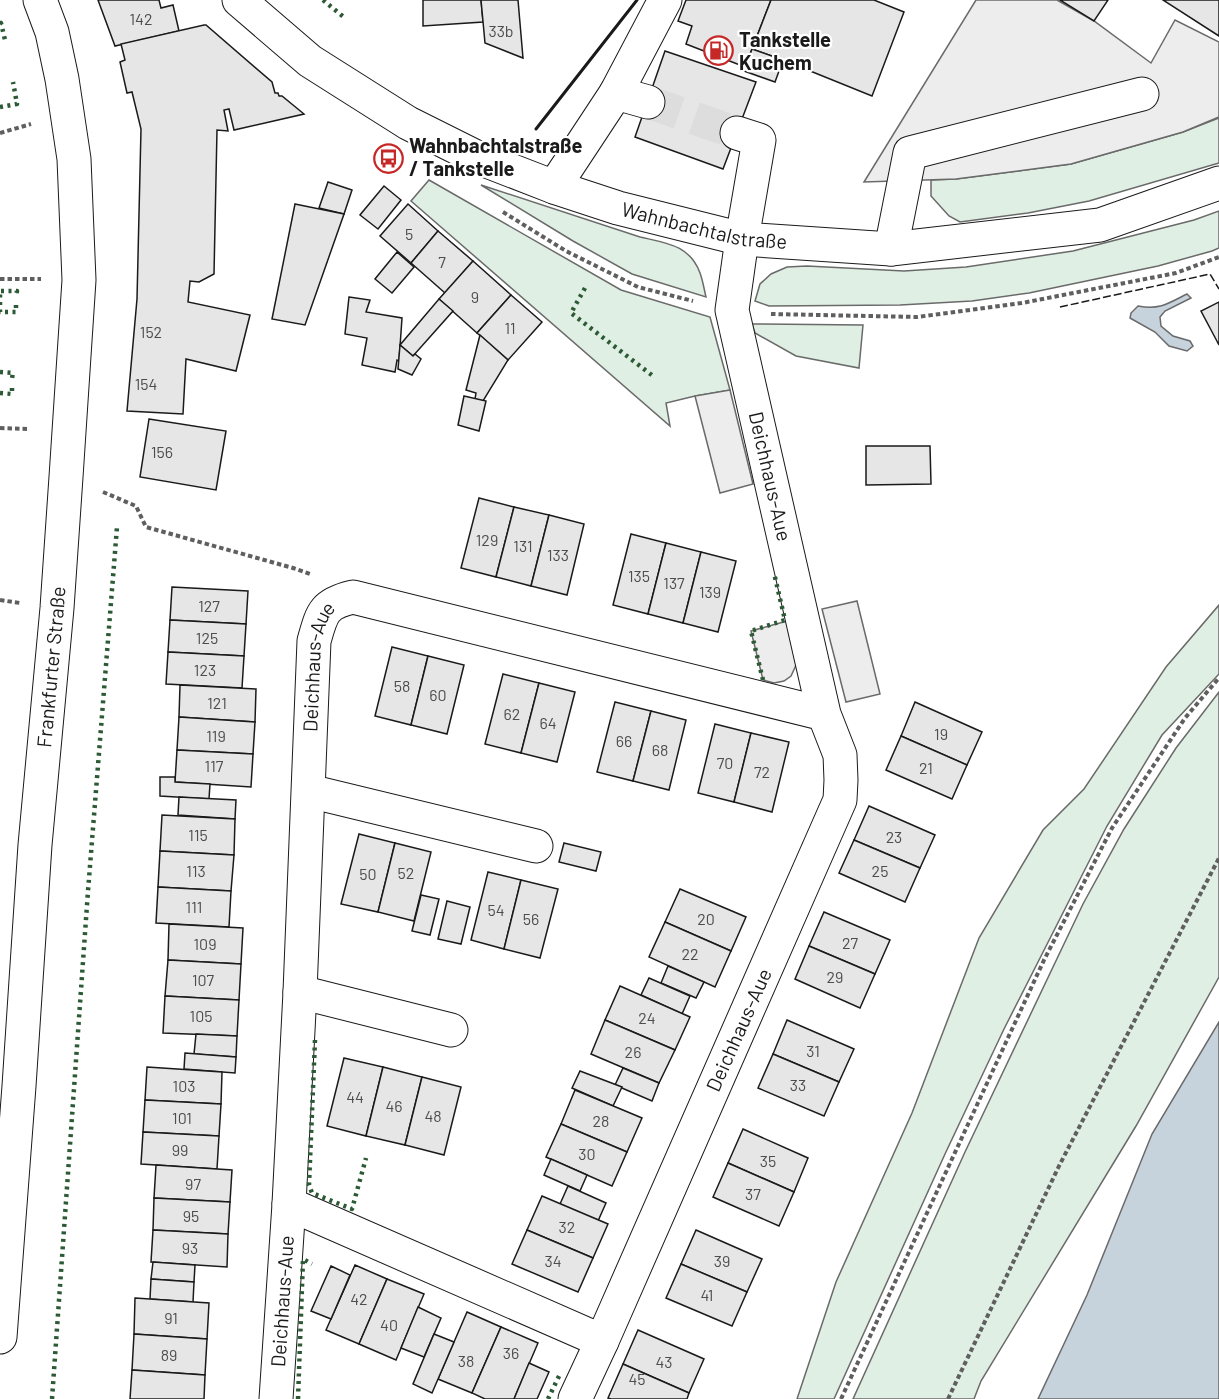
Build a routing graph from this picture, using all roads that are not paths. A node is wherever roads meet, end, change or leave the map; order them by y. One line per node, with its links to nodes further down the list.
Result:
1 (40, 0): 18 (street, Frankfurter Straße)
2 (239, 0): 9 (street, Wahnbachtalstraße)
3 (665, 0): 4 (street)
4 (616, 93): 6 (street); 9 (street)
5 (1142, 94): 11 (street)
6 (648, 102)
7 (737, 133): 10 (street, Deichhaus-Aue)
8 (1219, 183): 11 (street, Wahnbachtalstraße)
9 (554, 187): 10 (street, Wahnbachtalstraße)
10 (742, 239): 11 (street, Wahnbachtalstraße); 12 (street, Deichhaus-Aue)
11 (891, 249)
12 (824, 714): 13 (street, Deichhaus-Aue); 19 (street, Deichhaus-Aue)
13 (309, 791): 14 (street); 15 (street, Deichhaus-Aue)
14 (536, 846)
15 (300, 993): 16 (street); 17 (street, Deichhaus-Aue)
16 (452, 1030)
17 (289, 1204): 19 (street, Deichhaus-Aue); 20 (street, Deichhaus-Aue)
18 (0, 1337)
19 (602, 1341): 21 (street, Deichhaus-Aue)
20 (276, 1399)
21 (575, 1399)

